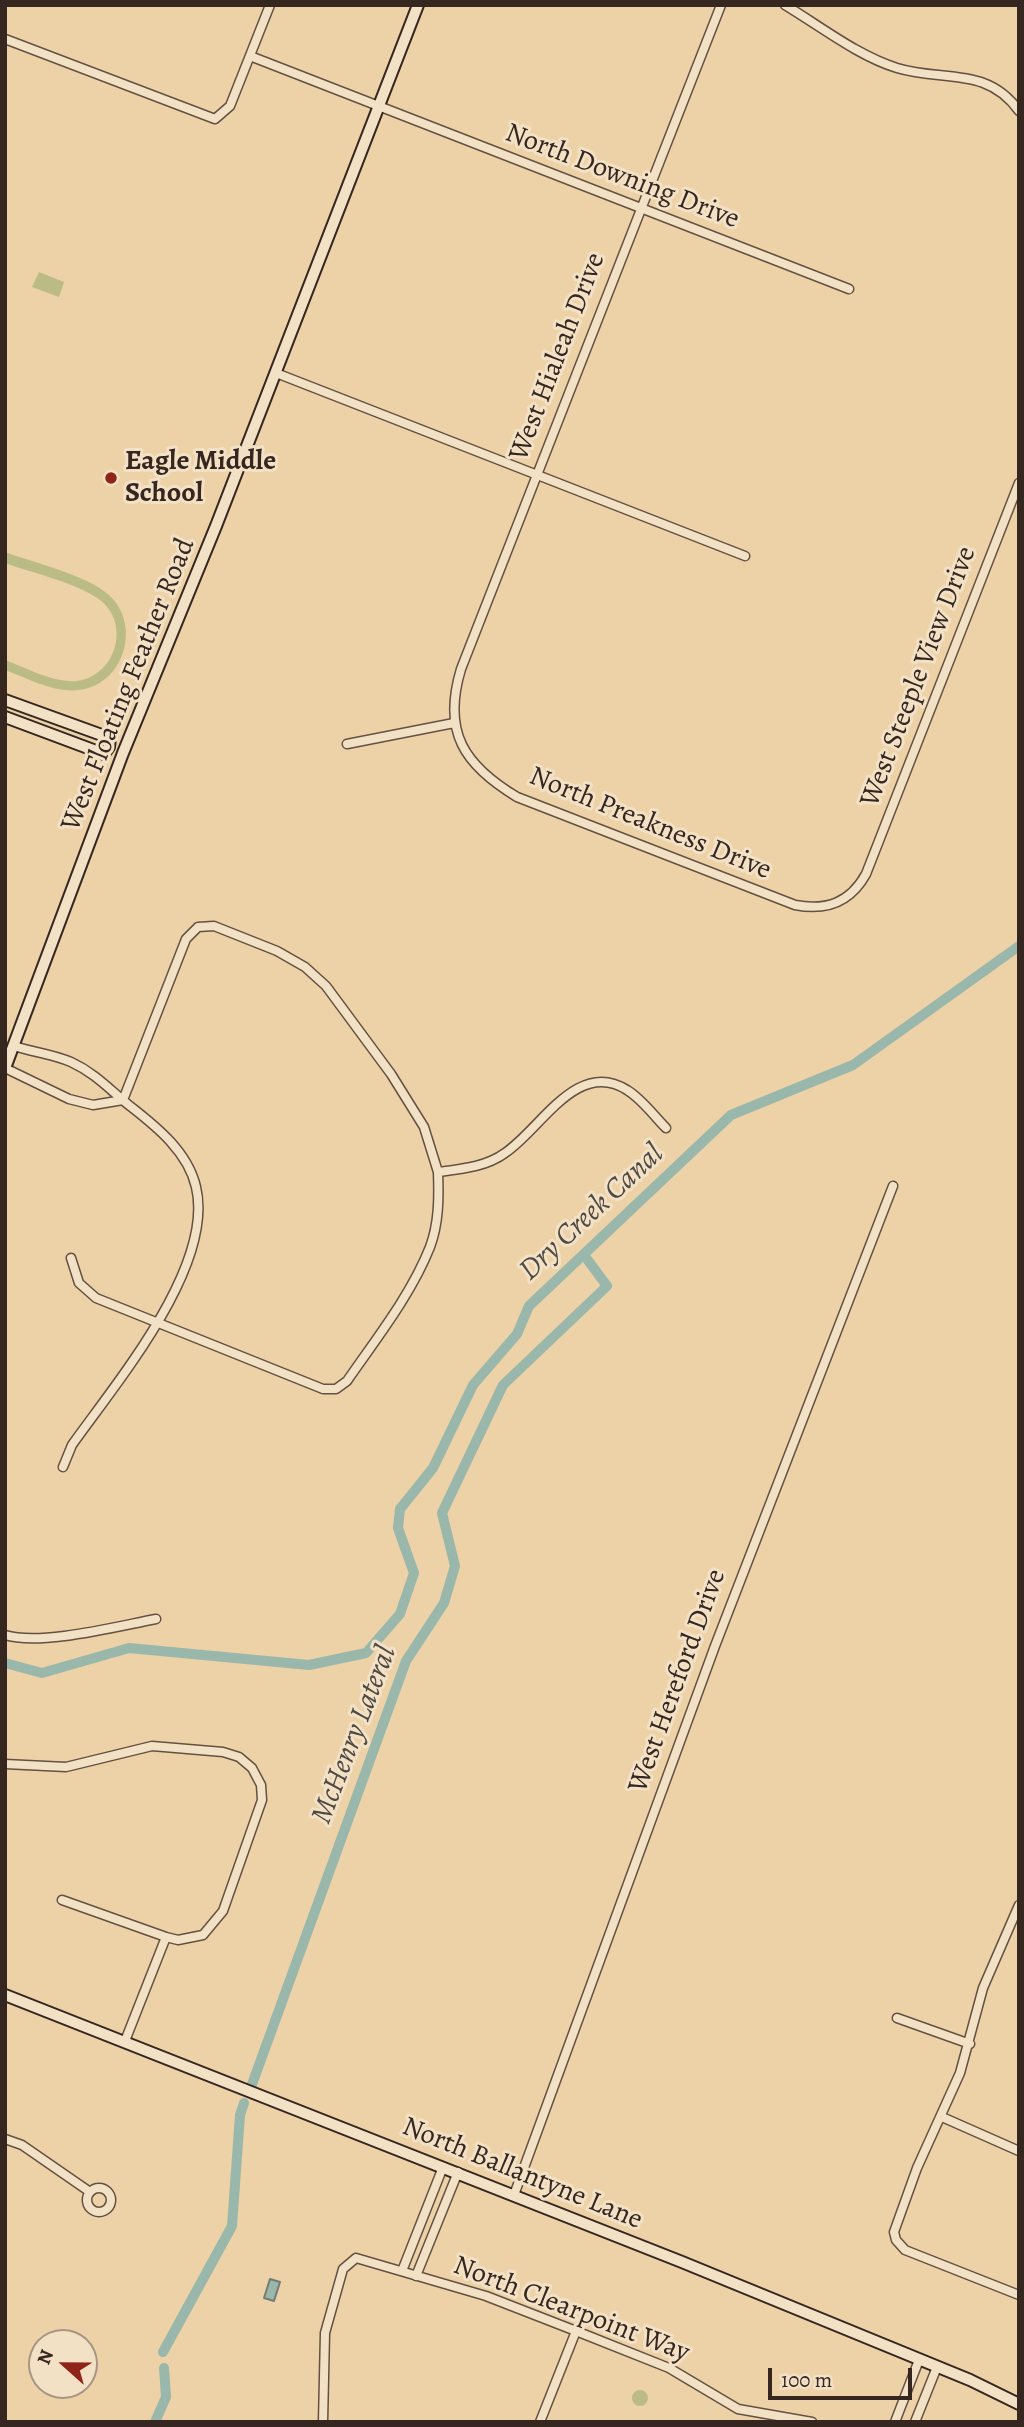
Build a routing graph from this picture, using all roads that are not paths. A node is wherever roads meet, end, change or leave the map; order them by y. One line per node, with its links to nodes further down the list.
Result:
1 (270, 5): 6 (street)
2 (418, 5): 7 (street, West Floating Feather Road)
3 (785, 5): 8 (street)
4 (720, 7): 9 (street, West Hialeah Drive)
5 (5, 39): 6 (street)
6 (250, 56): 7 (street, North Downing Drive)
7 (379, 106): 9 (street, North Downing Drive); 11 (street, West Floating Feather Road)
8 (1019, 111)
9 (641, 208): 10 (street, North Downing Drive); 12 (street, West Hialeah Drive)
10 (849, 289)
11 (276, 373): 12 (street); 20 (street, West Floating Feather Road)
12 (537, 475): 14 (street); 17 (street, West Hialeah Drive)
13 (1019, 482): 21 (street, West Steeple View Drive)
14 (745, 556)
15 (5, 700): 19 (street)
16 (5, 717): 19 (street)
17 (454, 723): 18 (street); 21 (street, North Preakness Drive)
18 (347, 744)
19 (109, 747): 20 (street)
20 (123, 753): 22 (street, West Floating Feather Road)
21 (859, 887)
22 (14, 1046): 23 (street, West Floating Feather Road); 24 (street)
23 (5, 1068): 24 (street)
24 (123, 1100): 26 (street); 29 (street)
25 (666, 1128): 26 (street)
26 (438, 1172): 29 (street)
27 (893, 1186): 47 (street, West Hereford Drive)
28 (71, 1258): 29 (street)
29 (157, 1322): 30 (street)
30 (63, 1467)
31 (156, 1619): 32 (street)
32 (5, 1635)
33 (5, 1765): 36 (street)
34 (62, 1900): 36 (street)
35 (1019, 1905): 40 (street)
36 (166, 1937): 39 (street)
37 (5, 1994): 39 (street, North Ballantyne Lane)
38 (897, 2018): 40 (street)
39 (125, 2042): 44 (street, North Ballantyne Lane)
40 (970, 2044): 41 (street)
41 (942, 2117): 43 (street); 50 (street)
42 (5, 2139): 46 (street)
43 (1019, 2151)
44 (443, 2167): 45 (street, North Ballantyne Lane); 48 (street)
45 (457, 2172): 47 (street, North Ballantyne Lane); 49 (street)
46 (90, 2192)
47 (514, 2195): 52 (street, North Ballantyne Lane)
48 (402, 2271): 49 (street, North Clearpoint Way); 55 (street, North Clearpoint Way)
49 (416, 2276): 51 (street, North Clearpoint Way)
50 (1019, 2295)
51 (576, 2331): 56 (street); 57 (street, North Clearpoint Way)
52 (919, 2360): 53 (street, North Ballantyne Lane); 58 (street)
53 (937, 2367): 54 (street, North Ballantyne Lane); 59 (street)
54 (1019, 2404)
55 (323, 2422)
56 (540, 2422)
57 (813, 2422)
58 (895, 2422)
59 (915, 2422)

